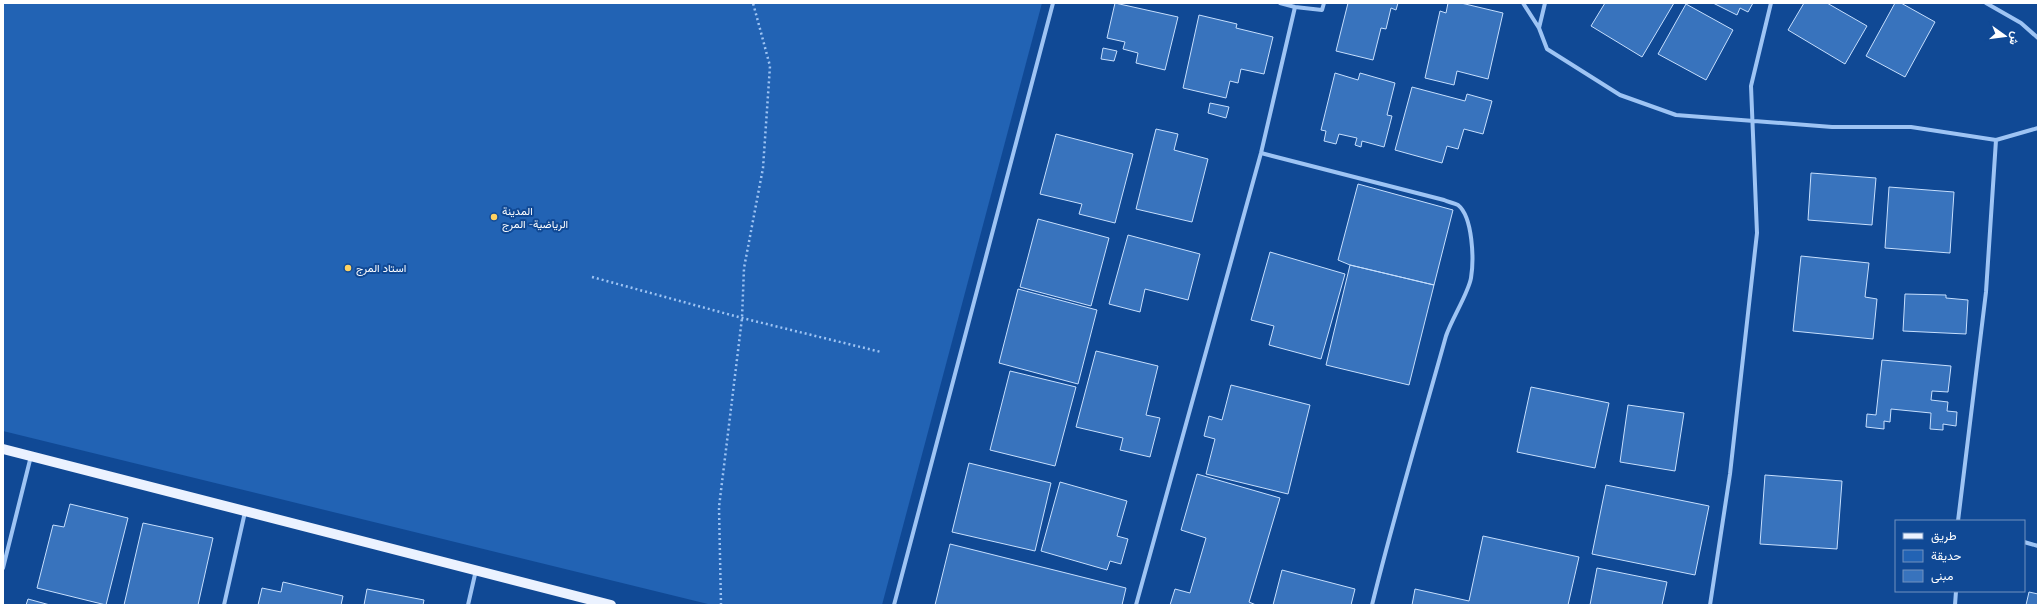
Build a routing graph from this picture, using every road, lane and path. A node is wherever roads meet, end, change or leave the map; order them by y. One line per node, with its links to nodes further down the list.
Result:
1 (753, 3): 17 (path)
2 (1053, 3): 32 (street)
3 (1280, 3): 9 (street)
4 (1324, 3): 9 (street)
5 (1523, 3): 10 (street)
6 (1545, 3): 10 (street)
7 (1771, 3): 12 (street)
8 (1986, 3): 11 (street)
9 (1295, 7): 15 (street)
10 (1538, 28): 12 (street)
11 (2038, 38)
12 (1753, 120): 14 (street); 35 (street)
13 (2038, 128): 14 (street)
14 (1996, 140): 22 (street)
15 (1260, 153): 33 (street); 34 (street)
16 (592, 277): 17 (path)
17 (742, 318): 18 (path); 31 (path)
18 (881, 352)
19 (3, 449): 20 (main road)
20 (31, 456): 21 (main road); 25 (street)
21 (245, 511): 26 (main road); 28 (street)
22 (1959, 520)
23 (2025, 542): 24 (street)
24 (2038, 546)
25 (3, 568)
26 (476, 570): 29 (street); 30 (main road)
27 (1956, 592): 36 (street)
28 (224, 605)
29 (468, 605)
30 (611, 605)
31 (721, 605)
32 (894, 605)
33 (1136, 605)
34 (1372, 605)
35 (1710, 605)
36 (1955, 605)

